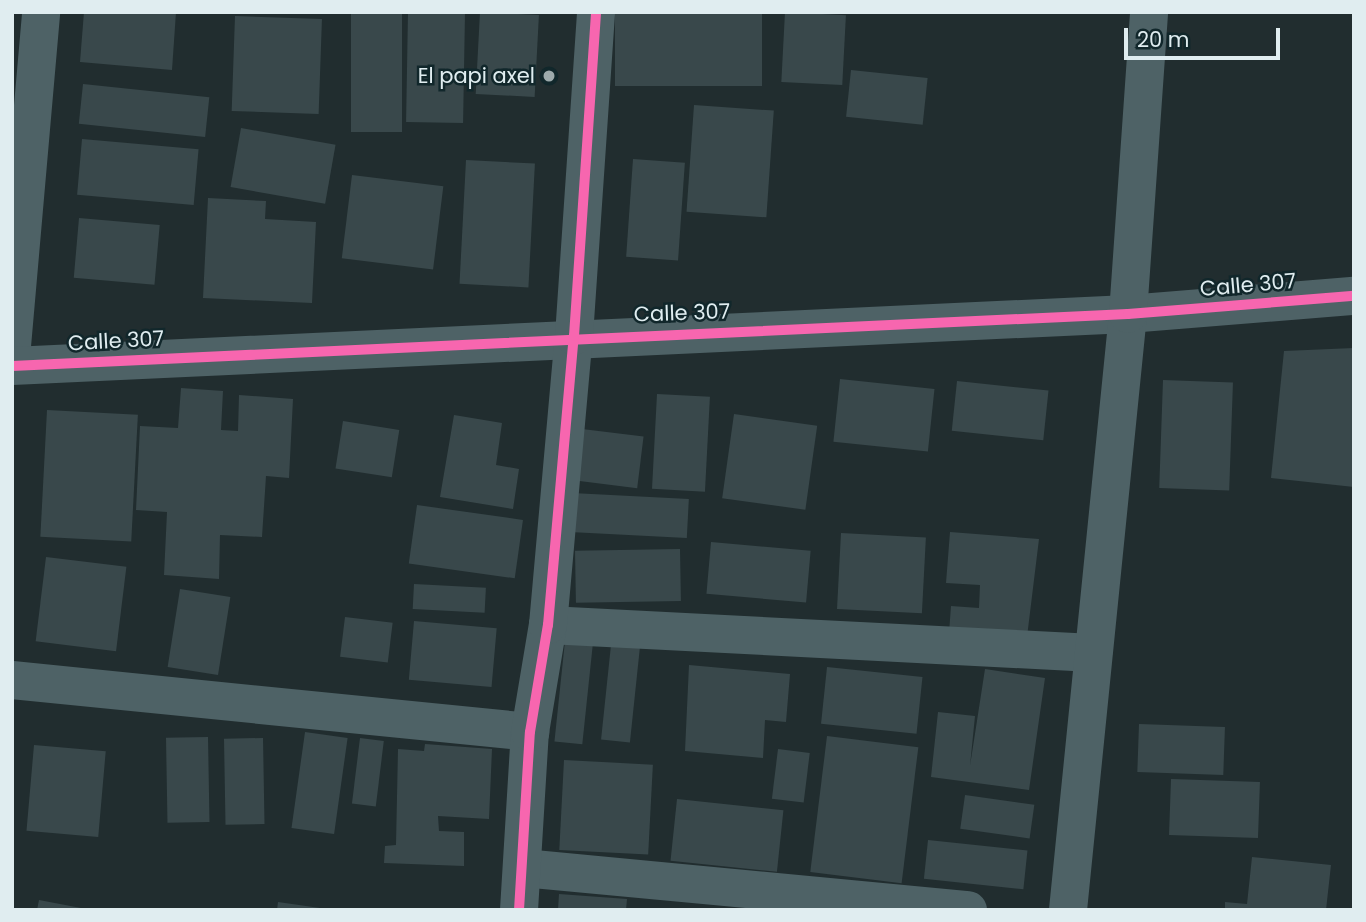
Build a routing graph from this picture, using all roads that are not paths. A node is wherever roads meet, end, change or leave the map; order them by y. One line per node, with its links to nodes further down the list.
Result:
1 (41, 12): 7 (street)
2 (596, 12): 6 (street)
3 (1149, 12): 5 (street)
4 (1354, 296): 5 (street, Calle 307)
5 (1128, 314): 6 (street, Calle 307); 10 (street)
6 (573, 336): 8 (street, Calle 307); 9 (street)
7 (12, 346)
8 (12, 366)
9 (548, 625): 10 (street); 12 (street)
10 (1093, 653): 16 (street)
11 (12, 680): 12 (street)
12 (530, 732): 13 (street)
13 (523, 868): 14 (street); 15 (street)
14 (519, 910)
15 (968, 910)
16 (1068, 910)

